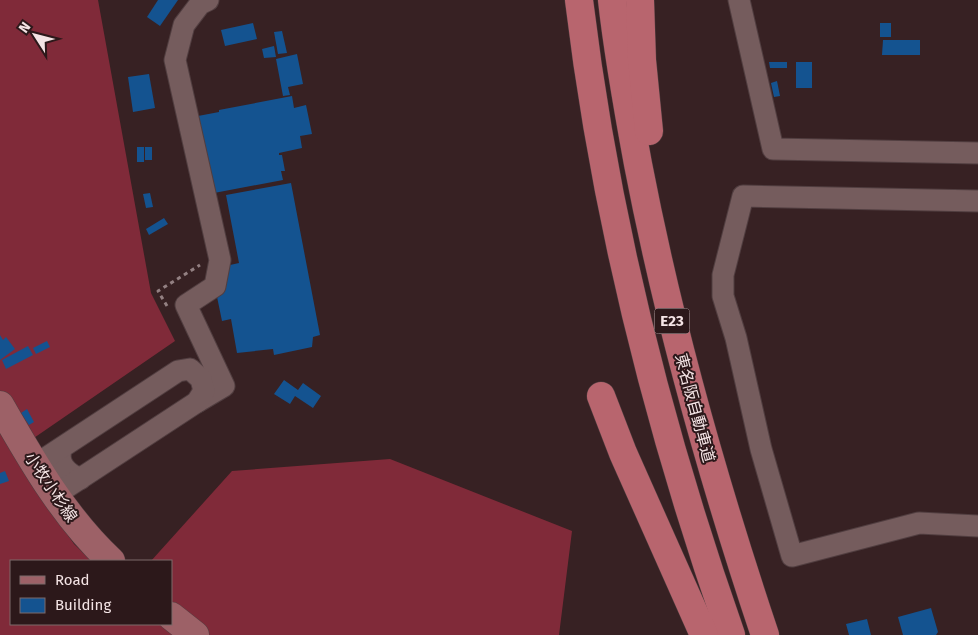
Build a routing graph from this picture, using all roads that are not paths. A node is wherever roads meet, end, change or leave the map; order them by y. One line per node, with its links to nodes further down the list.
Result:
1 (208, 0): 10 (street)
2 (579, 0): 21 (highway, 東名阪自動車道 / E23)
3 (612, 0): 8 (highway, 東名阪自動車道 / E23)
4 (640, 0): 8 (highway)
5 (739, 0): 6 (street)
6 (978, 153)
7 (978, 201): 16 (street)
8 (678, 343): 22 (highway, 東名阪自動車道 / E23)
9 (601, 396): 20 (highway)
10 (197, 402): 12 (street); 14 (street)
11 (0, 405): 13 (main road, 小牧小杉線)
12 (61, 448): 13 (street); 14 (street)
13 (35, 466): 15 (main road, 小牧小杉線)
14 (80, 479): 15 (street)
15 (55, 495): 17 (main road, 小牧小杉線)
16 (978, 526)
17 (110, 560)
18 (172, 617): 19 (main road)
19 (195, 635)
20 (704, 635)
21 (731, 635)
22 (765, 635)

